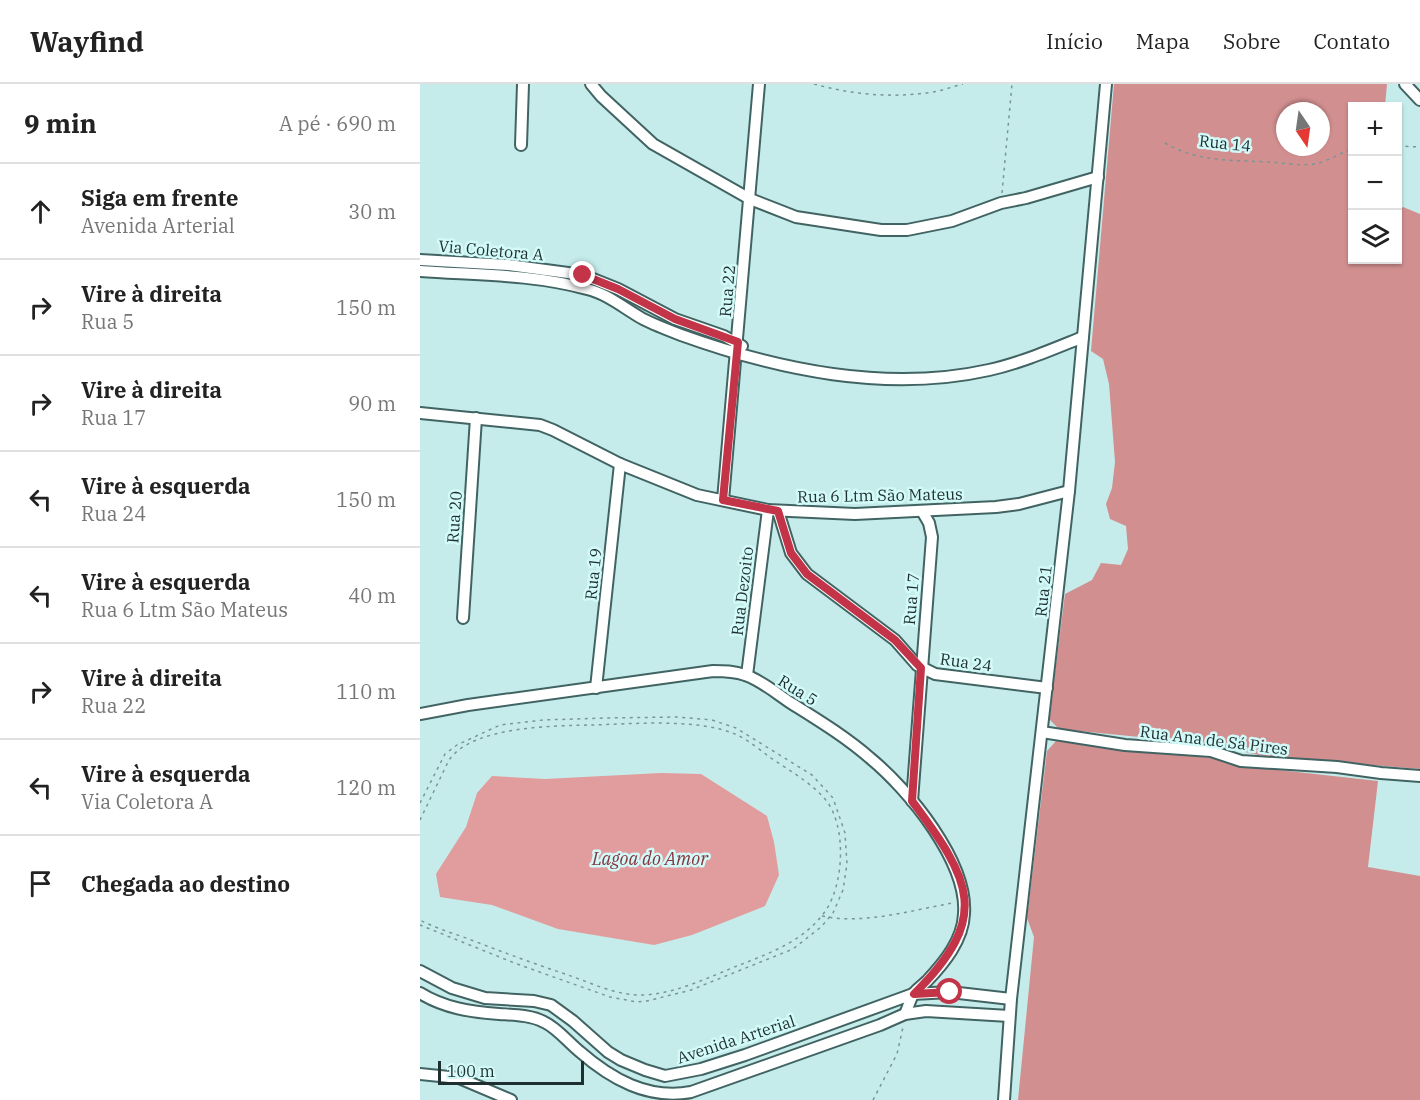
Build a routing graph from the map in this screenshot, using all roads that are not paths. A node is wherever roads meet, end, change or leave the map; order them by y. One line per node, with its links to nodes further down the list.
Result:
1 (524, 84): 7 (street)
2 (591, 84): 9 (street)
3 (759, 84): 9 (street, Rua 22)
4 (1106, 84): 8 (street, Rua 21)
5 (1405, 84): 6 (street)
6 (1420, 100)
7 (521, 145)
8 (1098, 177): 9 (street); 12 (street, Rua 21)
9 (750, 200): 13 (street, Rua 22)
10 (420, 260): 13 (street, Via Coletora A)
11 (420, 271): 13 (street, Via Coletora A)
12 (1083, 337): 13 (street, Via Coletora A); 17 (street, Rua 21)
13 (737, 347): 18 (street, Rua 22)
14 (420, 413): 15 (street, Rua 6 Ltm São Mateus)
15 (476, 418): 16 (street, Rua 6 Ltm São Mateus); 21 (street, Rua 20)
16 (620, 464): 18 (street, Rua 6 Ltm São Mateus); 24 (street, Rua 19)
17 (1069, 490): 20 (street, Rua 6 Ltm São Mateus); 25 (street, Rua 21)
18 (723, 500): 19 (street, Rua 6 Ltm São Mateus)
19 (773, 511): 20 (street, Rua 6 Ltm São Mateus); 22 (street, Rua 24); 23 (street, Rua Dezoito)
20 (922, 511): 22 (street, Rua 17)
21 (463, 618)
22 (921, 668): 25 (street, Rua 24); 29 (street, Rua 17)
23 (747, 675): 24 (street, Rua 5); 29 (street, Rua 5)
24 (596, 688): 26 (street, Rua 5)
25 (1047, 688): 27 (street, Rua 21)
26 (420, 714)
27 (1042, 732): 28 (street, Rua Ana de Sá Pires); 33 (street, Rua 21)
28 (1420, 776)
29 (912, 801): 32 (street, Rua 5)
30 (420, 970): 32 (street, Avenida Arterial)
31 (420, 993): 34 (street, Avenida Arterial)
32 (914, 994): 33 (street, Avenida Arterial); 34 (street)
33 (1011, 999): 35 (street, Rua 21)
34 (905, 1014): 35 (street, Avenida Arterial)
35 (1009, 1016): 38 (street, Rua 21)
36 (420, 1074): 37 (street)
37 (511, 1100)
38 (1004, 1100)

